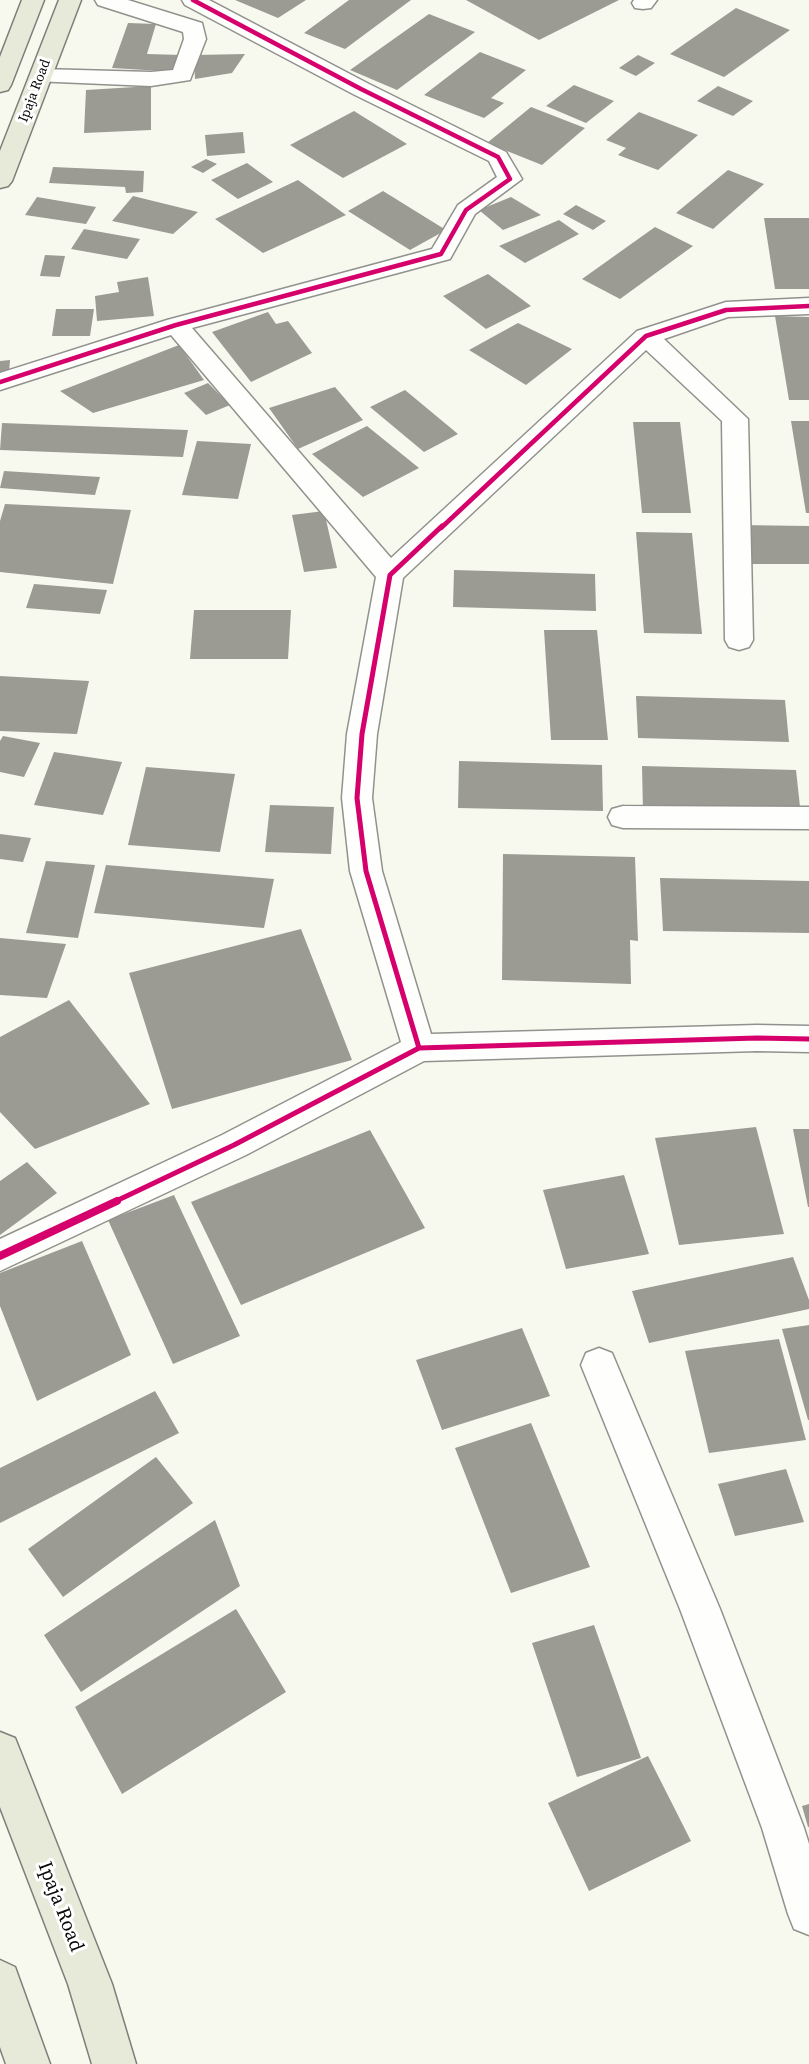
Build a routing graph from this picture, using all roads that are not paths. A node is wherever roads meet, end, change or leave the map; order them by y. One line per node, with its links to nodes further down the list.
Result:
1 (33, 0): 6 (main road)
2 (70, 0): 5 (main road, Ipaja Road)
3 (106, 0): 5 (street)
4 (193, 0): 9 (street)
5 (41, 76): 7 (main road, Ipaja Road)
6 (0, 85)
7 (0, 181)
8 (809, 306): 10 (street)
9 (176, 325): 11 (street); 12 (street)
10 (646, 336): 12 (street); 13 (street)
11 (0, 382)
12 (390, 575): 17 (street)
13 (739, 639)
14 (623, 817): 15 (street)
15 (809, 818)
16 (809, 1039): 17 (street)
17 (419, 1048): 18 (street)
18 (0, 1256)
19 (599, 1365): 21 (street)
20 (0, 1753): 24 (main road, Ipaja Road)
21 (809, 1914)
22 (0, 1982): 23 (main road)
23 (28, 2064)
24 (114, 2064)

